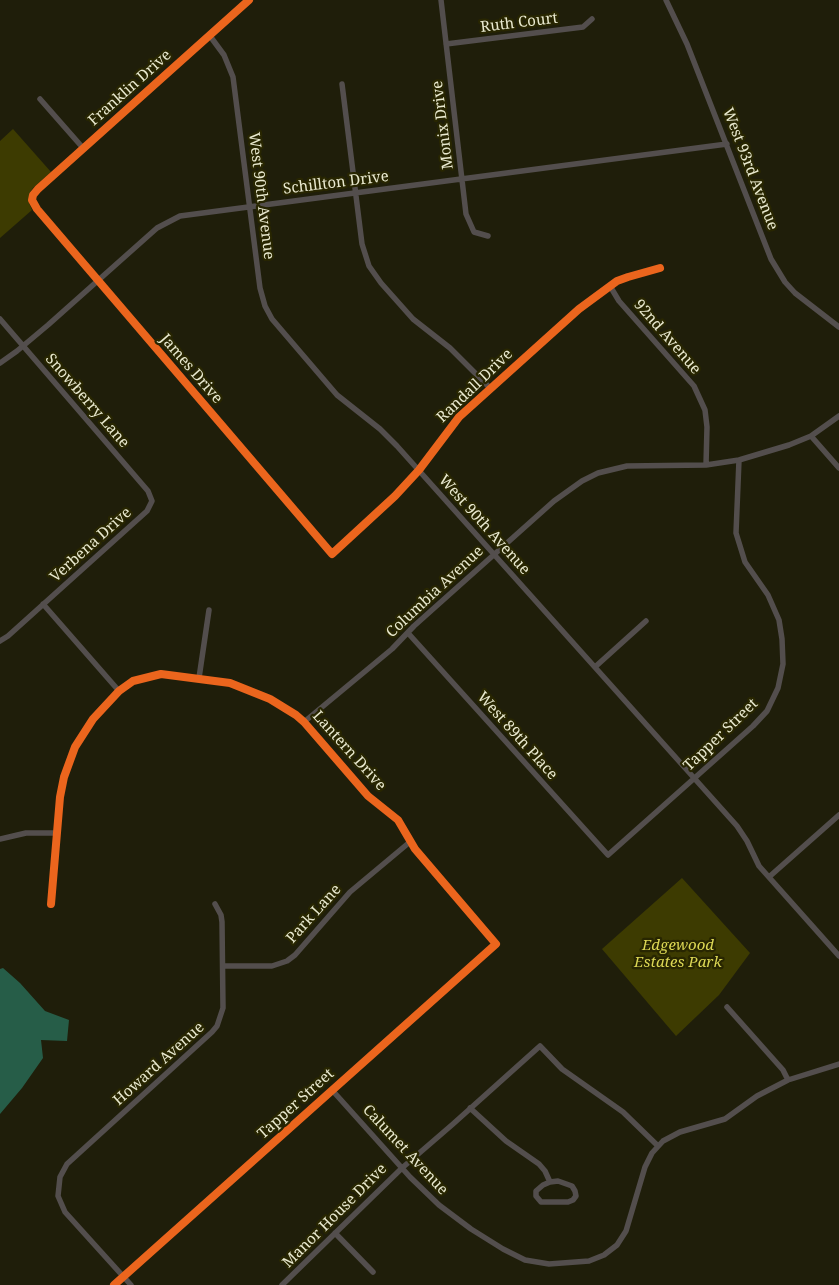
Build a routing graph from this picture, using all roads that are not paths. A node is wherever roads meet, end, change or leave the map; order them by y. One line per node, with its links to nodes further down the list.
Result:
1 (249, 0): 5 (street, Franklin Drive)
2 (441, 0): 6 (street, Monix Drive)
3 (670, 2): 9 (street, West 93rd Avenue)
4 (592, 20): 6 (street, Ruth Court)
5 (210, 36): 10 (street, Franklin Drive); 14 (street, West 90th Avenue)
6 (446, 44): 11 (street, Monix Drive)
7 (342, 84): 12 (street)
8 (40, 99): 10 (street)
9 (726, 144): 11 (street, Schillton Drive); 20 (street, West 93rd Avenue)
10 (83, 148): 13 (street, Franklin Drive)
11 (462, 179): 12 (street, Schillton Drive); 15 (street, Monix Drive)
12 (356, 193): 14 (street, Schillton Drive); 23 (street)
13 (32, 200): 17 (street, James Drive)
14 (250, 206): 17 (street, Schillton Drive); 29 (street, West 90th Avenue)
15 (488, 236)
16 (660, 268): 18 (street, Randall Drive)
17 (98, 281): 21 (street, Schillton Drive); 31 (street, James Drive)
18 (610, 286): 23 (street, Randall Drive); 27 (street, 92nd Avenue)
19 (0, 319): 21 (street, Snowberry Lane)
20 (839, 327)
21 (23, 346): 22 (street, Schillton Drive); 30 (street, Snowberry Lane)
22 (0, 363)
23 (490, 388): 29 (street, Randall Drive)
24 (839, 416): 25 (street, Columbia Avenue)
25 (811, 436): 26 (street, Columbia Avenue); 28 (street)
26 (739, 460): 27 (street, Columbia Avenue); 42 (street, Tapper Street)
27 (706, 466): 32 (street, Columbia Avenue)
28 (839, 468)
29 (419, 470): 31 (street, Randall Drive); 32 (street, West 90th Avenue)
30 (152, 501): 33 (street, Verbena Drive)
31 (332, 554)
32 (494, 554): 36 (street, Columbia Avenue); 38 (street, West 90th Avenue)
33 (43, 604): 37 (street, Verbena Drive); 40 (street)
34 (209, 610): 39 (street)
35 (646, 621): 38 (street)
36 (408, 634): 41 (street, Columbia Avenue); 47 (street, West 89th Place)
37 (0, 641)
38 (595, 667): 42 (street, West 90th Avenue)
39 (200, 678): 40 (street, Lantern Drive); 41 (street, Lantern Drive)
40 (119, 691): 44 (street, Lantern Drive)
41 (304, 722): 46 (street, Lantern Drive)
42 (695, 778): 47 (street, Tapper Street); 48 (street, West 90th Avenue)
43 (839, 815): 48 (street)
44 (57, 833): 45 (street); 49 (street, Lantern Drive)
45 (0, 838)
46 (410, 841): 51 (street, Lantern Drive); 53 (street, Park Lane)
47 (608, 855)
48 (769, 877): 52 (street, West 90th Avenue)
49 (51, 904)
50 (215, 904): 53 (street, Howard Avenue)
51 (496, 944): 57 (street, Tapper Street)
52 (839, 956)
53 (223, 966): 64 (street, Howard Avenue)
54 (727, 1007): 56 (street)
55 (839, 1064): 56 (street, Calumet Avenue)
56 (788, 1080): 59 (street, Calumet Avenue)
57 (332, 1090): 60 (street, Calumet Avenue); 64 (street, Tapper Street)
58 (470, 1108): 59 (street, Manor House Drive); 60 (street, Manor House Drive); 61 (street)
59 (658, 1146): 60 (street, Calumet Avenue)
60 (402, 1168): 62 (street, Manor House Drive)
61 (550, 1182): 61 (street)
62 (335, 1233): 63 (street); 67 (street, Manor House Drive)
63 (373, 1272)
64 (123, 1277): 65 (street, Tapper Street); 66 (street)
65 (114, 1285)
66 (131, 1285)
67 (282, 1285)

